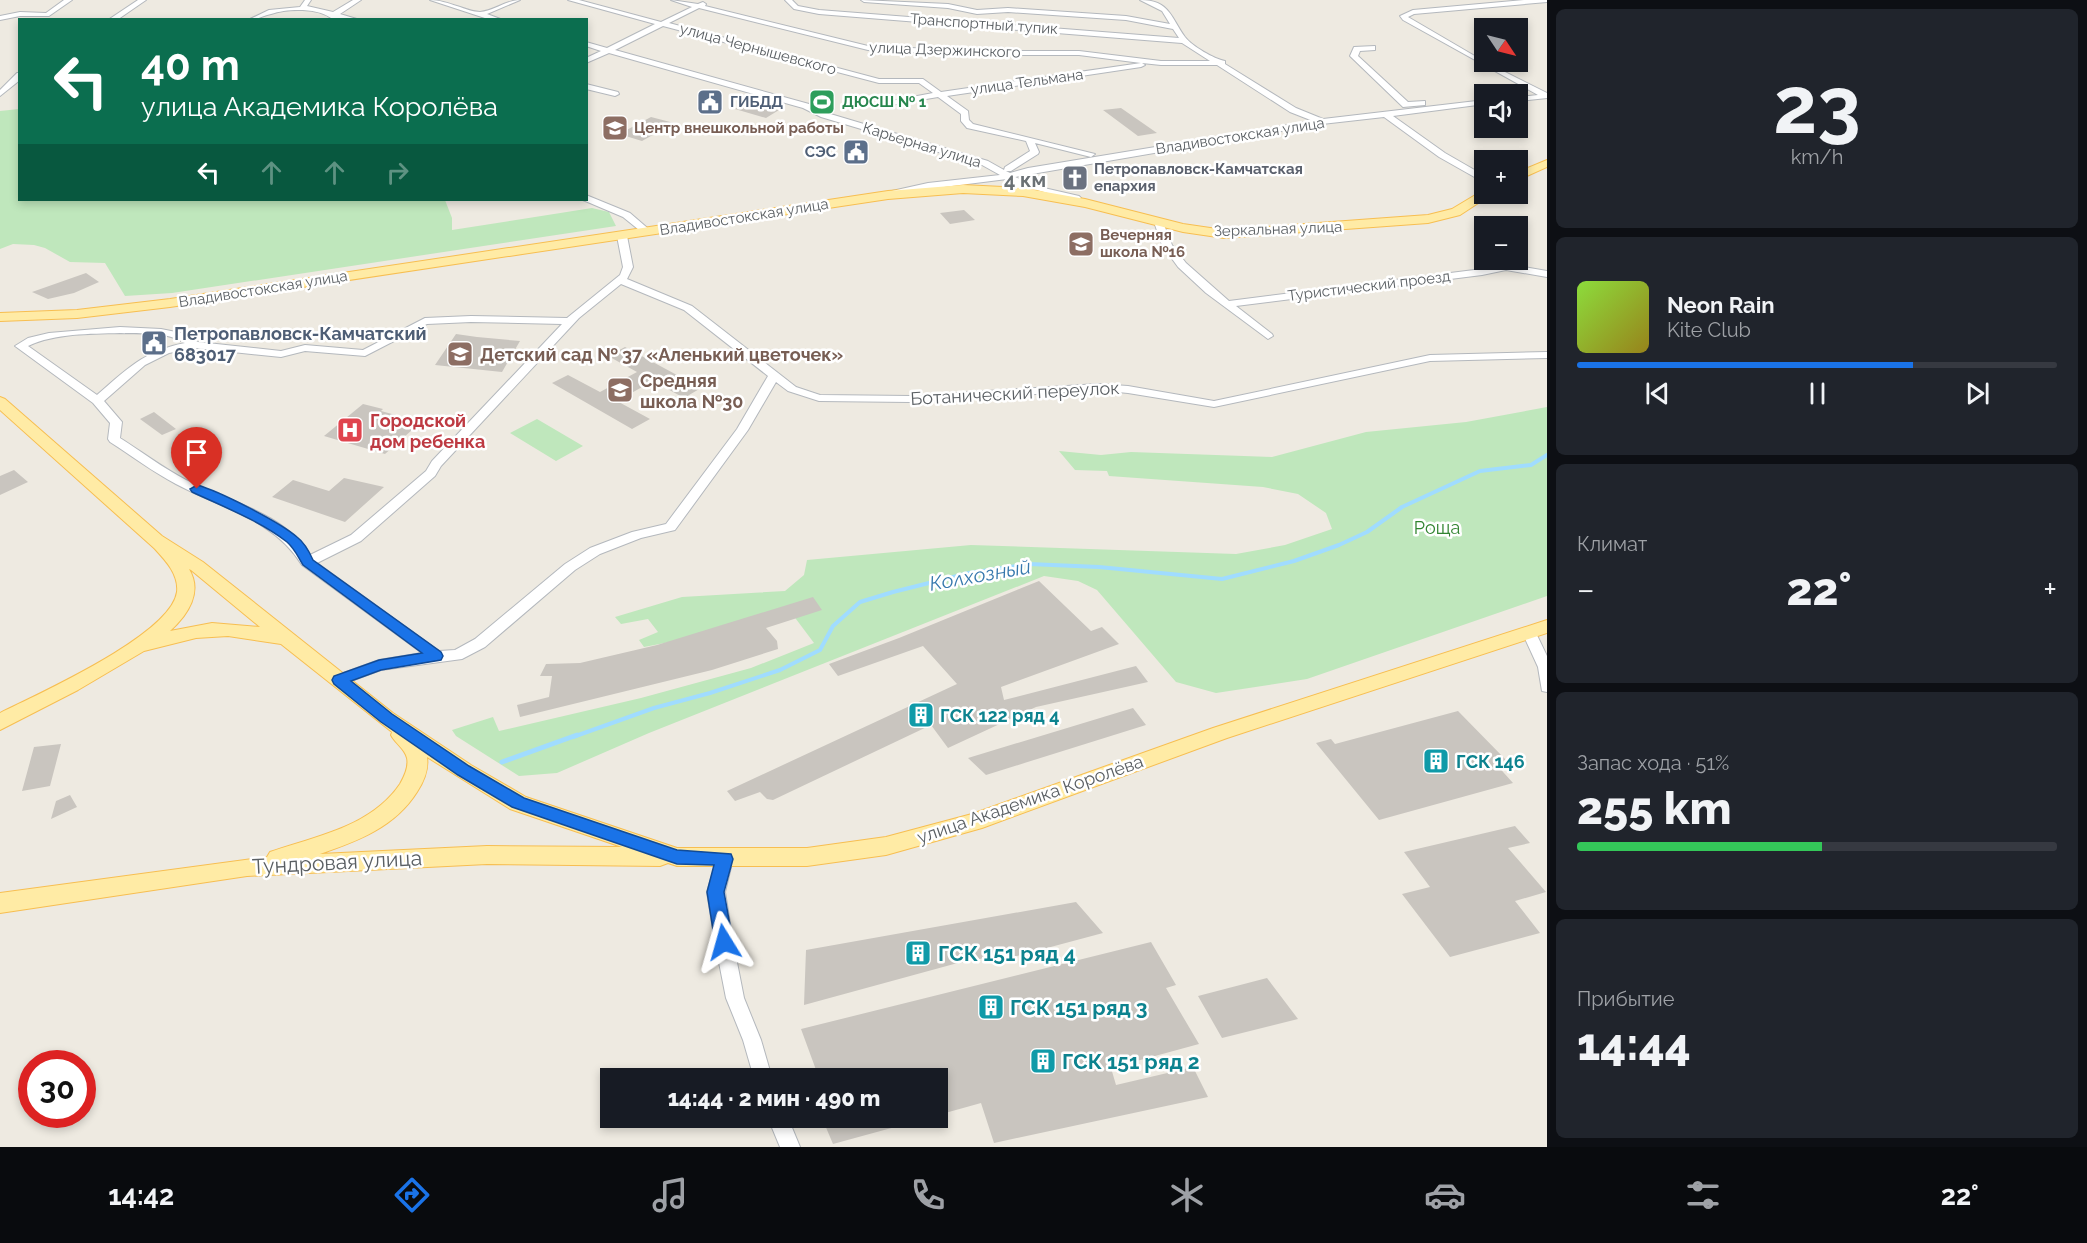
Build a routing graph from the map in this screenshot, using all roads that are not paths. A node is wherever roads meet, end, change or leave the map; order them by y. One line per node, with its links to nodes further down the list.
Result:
1 (69, 0): 17 (street)
2 (143, 0): 18 (street)
3 (358, 0): 15 (street)
4 (433, 0): 16 (street)
5 (517, 0): 16 (street)
6 (571, 0): 24 (street, улица Чернышевского)
7 (674, 0): 14 (street, улица Дзержинского)
8 (711, 0): 14 (street)
9 (788, 0): 26 (street, Транспортный тупик)
10 (864, 0): 25 (street)
11 (1143, 0): 25 (street)
12 (1547, 0): 38 (street)
13 (307, 4): 15 (street); 19 (street)
14 (700, 6): 24 (street); 31 (street, улица Дзержинского)
15 (333, 14): 20 (street); 21 (street)
16 (481, 14): 22 (street); 23 (street)
17 (0, 18)
18 (114, 18)
19 (255, 18)
20 (327, 18)
21 (350, 18)
22 (472, 18)
23 (494, 18)
24 (663, 24): 29 (street); 37 (street, улица Чернышевского)
25 (1178, 28): 26 (street)
26 (1185, 41): 32 (street)
27 (588, 44): 29 (street, Карьерная улица)
28 (1372, 48): 40 (street)
29 (610, 50): 30 (street); 51 (street, Карьерная улица)
30 (588, 60)
31 (1161, 63): 32 (street, улица Дзержинского); 37 (street, улица Тельмана)
32 (1222, 63): 44 (street)
33 (18, 77): 35 (street)
34 (588, 87): 36 (street)
35 (0, 94)
36 (615, 94)
37 (941, 94): 41 (street, улица Тельмана); 46 (street, улица Чернышевского)
38 (1546, 96): 39 (street)
39 (1528, 98)
40 (1474, 101)
41 (894, 103)
42 (1474, 104): 43 (street, Владивостокская улица)
43 (1387, 115): 45 (street, Владивостокская улица); 50 (street)
44 (1307, 117): 45 (street); 47 (street)
45 (1322, 122): 51 (street, Владивостокская улица)
46 (1029, 139): 47 (street, улица Чернышевского); 51 (street)
47 (1091, 154): 51 (street)
48 (1547, 163): 49 (main road)
49 (1528, 172)
50 (1474, 174)
51 (1010, 175): 52 (street, Карьерная улица); 53 (street, Владивостокская улица); 56 (street, Карьерная улица)
52 (1023, 192): 53 (main road, Зеркальная улица); 56 (main road, Зеркальная улица)
53 (888, 195): 58 (main road, Владивостокская улица)
54 (588, 199): 58 (street)
55 (1474, 202): 57 (main road, Зеркальная улица)
56 (1109, 209): 57 (main road, Зеркальная улица)
57 (1159, 222): 62 (street)
58 (647, 232): 59 (main road, Владивостокская улица)
59 (622, 236): 61 (street); 64 (main road, Владивостокская улица)
60 (1547, 273): 62 (street, Туристический проезд)
61 (620, 280): 65 (street); 70 (street, Ботанический переулок)
62 (1227, 304): 67 (street)
63 (0, 317): 64 (main road, Владивостокская улица)
64 (19, 317): 66 (main road)
65 (570, 321): 68 (street); 74 (street)
66 (0, 322)
67 (1268, 336)
68 (195, 345): 71 (street); 71 (street)
69 (1547, 355): 70 (street, Ботанический переулок)
70 (775, 374): 80 (street)
71 (97, 401): 74 (street)
72 (0, 402): 73 (main road)
73 (157, 540): 75 (main road, улица Академика Королёва); 79 (main road)
74 (307, 562): 80 (street)
75 (253, 613): 77 (main road); 78 (main road, улица Академика Королёва)
76 (1538, 629): 82 (street); 86 (main road, улица Академика Королёва)
77 (160, 640): 78 (main road); 79 (main road)
78 (288, 641): 81 (main road, улица Академика Королёва)
79 (129, 652): 84 (main road)
80 (436, 656): 81 (street)
81 (340, 680): 83 (main road, улица Академика Королёва)
82 (1547, 687)
83 (386, 718): 85 (main road, улица Академика Королёва); 87 (main road)
84 (0, 722)
85 (677, 857): 86 (main road, улица Академика Королёва); 87 (main road, Тундровая улица)
86 (724, 859): 89 (street)
87 (247, 867): 88 (main road, Тундровая улица)
88 (0, 903)
89 (760, 1068)
90 (782, 1128): 91 (street)
91 (790, 1147)

